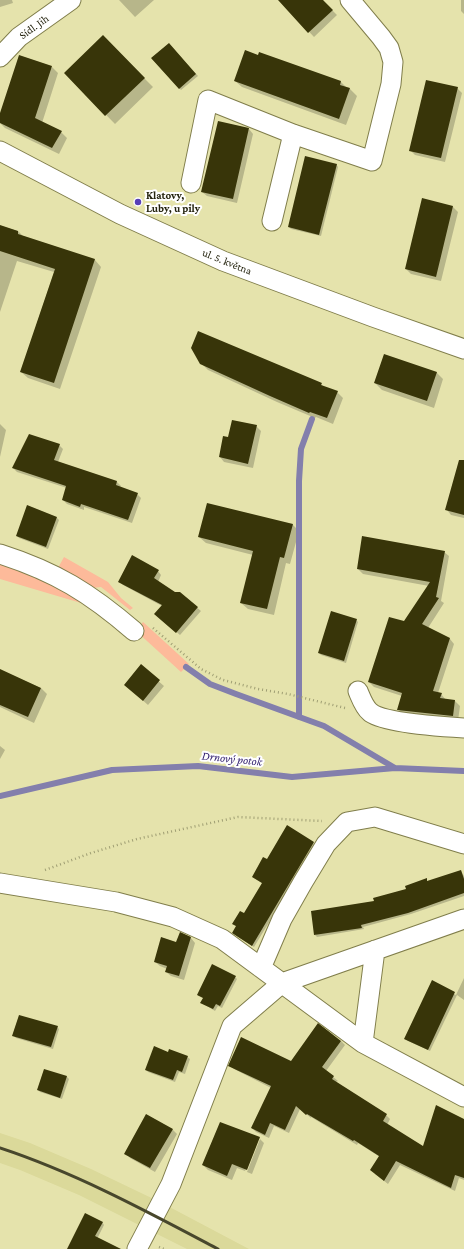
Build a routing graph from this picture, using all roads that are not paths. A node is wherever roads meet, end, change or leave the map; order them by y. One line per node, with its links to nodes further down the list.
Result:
1 (71, 0): 3 (street, Sídl. Jih)
2 (350, 0): 4 (street)
3 (0, 57)
4 (293, 134): 6 (street); 7 (street)
5 (1, 155): 8 (street, ul. 5. května)
6 (191, 183)
7 (272, 220)
8 (464, 349)
9 (0, 554): 10 (street)
10 (142, 628)
11 (358, 691): 12 (street)
12 (464, 728)
13 (464, 844): 17 (street)
14 (0, 883): 17 (street)
15 (464, 919): 16 (street)
16 (375, 950): 18 (street); 19 (street)
17 (261, 968): 18 (street)
18 (282, 983): 19 (street); 21 (street)
19 (362, 1043): 20 (street)
20 (464, 1097)
21 (137, 1249)

